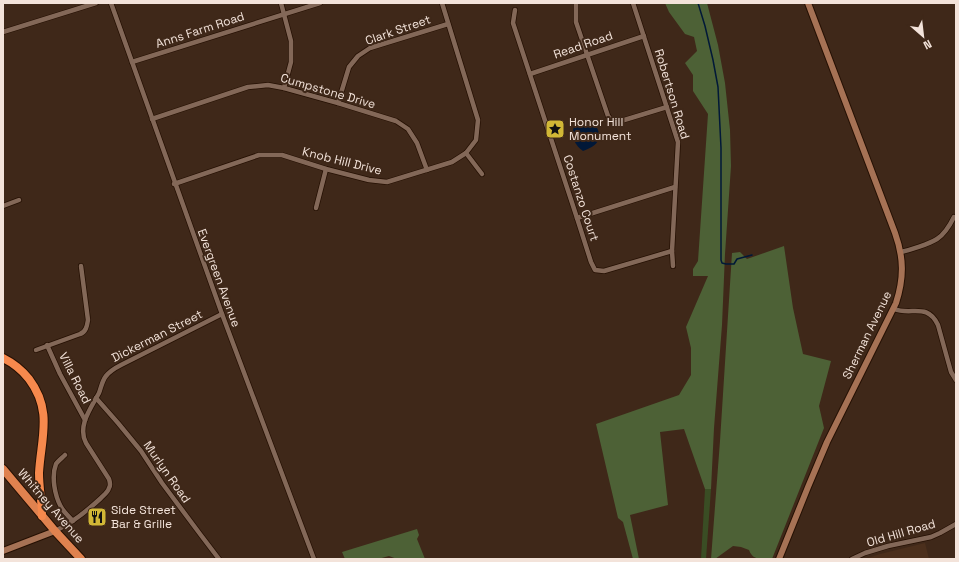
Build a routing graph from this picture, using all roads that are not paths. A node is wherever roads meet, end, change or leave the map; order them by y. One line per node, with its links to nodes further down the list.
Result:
1 (96, 3): 12 (street)
2 (111, 3): 15 (street, Evergreen Avenue)
3 (280, 3): 10 (street)
4 (320, 3): 10 (street, Anns Farm Road)
5 (442, 3): 11 (street, Knob Hill Drive)
6 (576, 3): 14 (street)
7 (633, 3): 13 (street, Robertson Road)
8 (808, 3): 33 (main road, Sherman Avenue)
9 (515, 10): 16 (street, Costanzo Court)
10 (284, 14): 15 (street, Anns Farm Road); 17 (street)
11 (448, 24): 18 (street, Clark Street); 21 (street, Knob Hill Drive)
12 (3, 32)
13 (644, 36): 14 (street, Read Road); 19 (street, Robertson Road)
14 (586, 55): 16 (street, Read Road); 19 (street)
15 (132, 62): 20 (street, Evergreen Avenue)
16 (530, 74): 31 (street, Costanzo Court)
17 (284, 88): 18 (street, Cumpstone Drive); 20 (street, Cumpstone Drive)
18 (338, 102): 23 (street, Cumpstone Drive)
19 (667, 108): 26 (street, Robertson Road)
20 (152, 119): 25 (street, Evergreen Avenue)
21 (466, 153): 23 (street, Knob Hill Drive); 24 (street)
22 (326, 169): 23 (street, Knob Hill Drive); 25 (street, Knob Hill Drive); 29 (street)
23 (427, 170)
24 (482, 174)
25 (174, 184): 37 (street, Evergreen Avenue)
26 (675, 187): 31 (street); 32 (street, Robertson Road)
27 (19, 200): 28 (street)
28 (3, 206)
29 (316, 208)
30 (954, 216): 33 (street)
31 (577, 218): 32 (street, Costanzo Court)
32 (672, 251): 35 (street, Robertson Road)
33 (901, 252): 36 (main road, Sherman Avenue)
34 (81, 266): 38 (street)
35 (673, 266)
36 (894, 309): 41 (street); 54 (main road, Sherman Avenue)
37 (222, 314): 42 (street, Dickerman Street); 53 (street, Evergreen Avenue)
38 (47, 345): 39 (street); 43 (street, Villa Road)
39 (36, 350)
40 (3, 358): 46 (highway)
41 (956, 380)
42 (96, 398): 43 (street, Dickerman Street); 52 (street, Murlyn Road)
43 (85, 420): 47 (street, Dickerman Street)
44 (65, 455): 47 (street)
45 (3, 469): 46 (highway, Whitney Avenue)
46 (42, 516): 49 (highway, Whitney Avenue)
47 (73, 521): 49 (street, Dickerman Street)
48 (956, 524): 55 (street, Old Hill Road)
49 (55, 532): 50 (main road); 51 (highway, Whitney Avenue)
50 (3, 551)
51 (81, 559)
52 (219, 559)
53 (314, 559)
54 (779, 559)
55 (852, 559)

